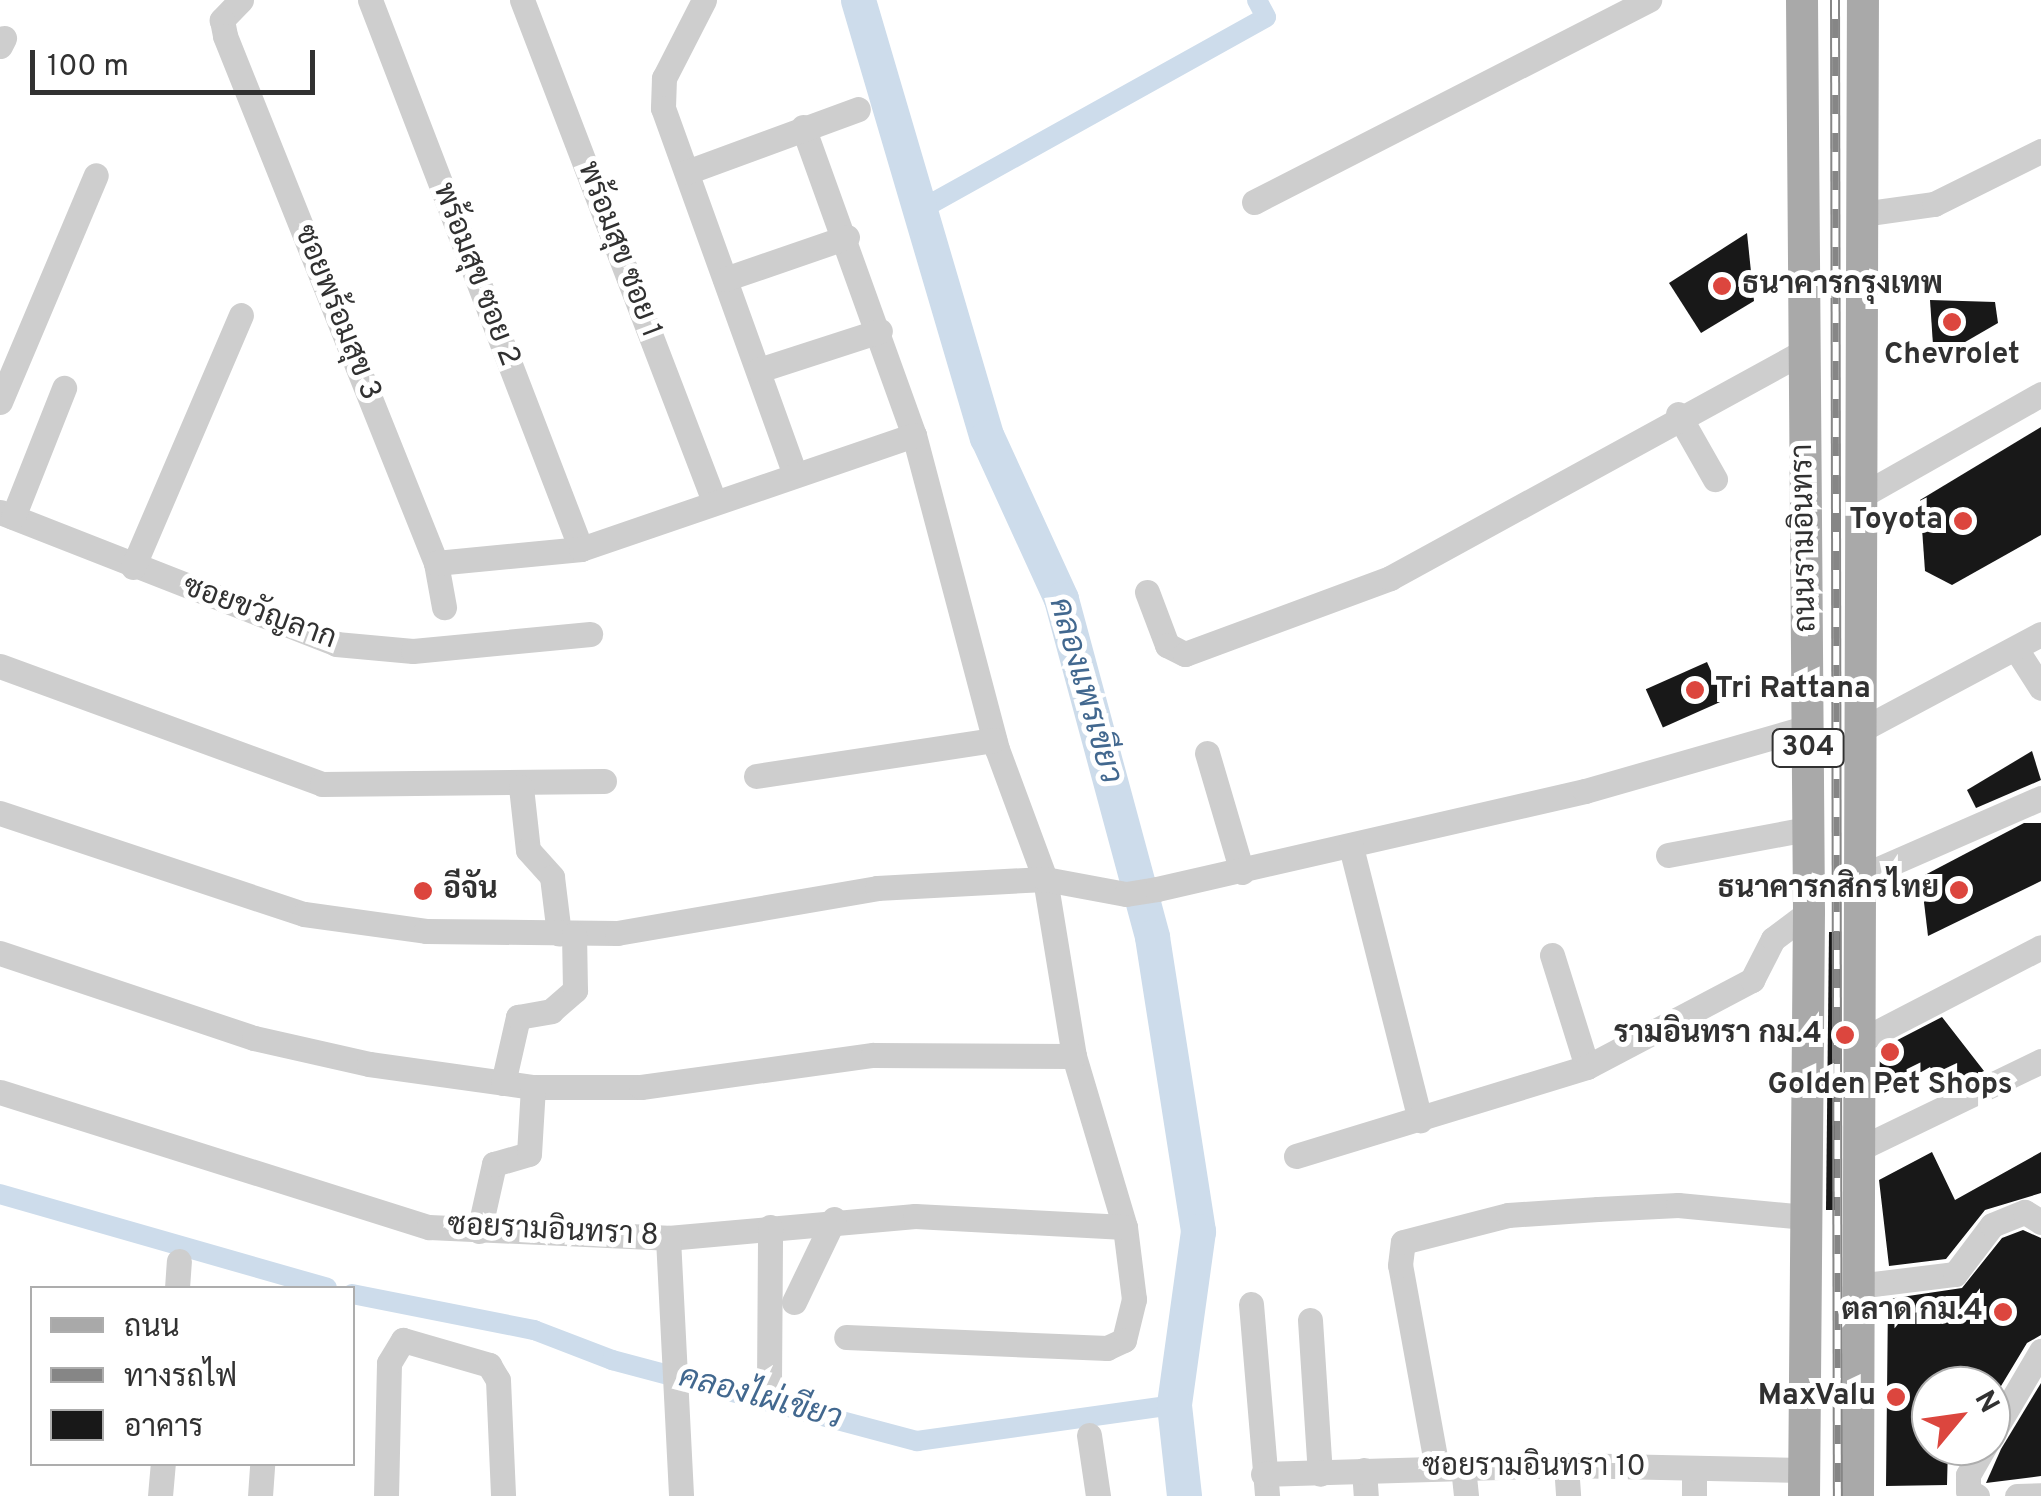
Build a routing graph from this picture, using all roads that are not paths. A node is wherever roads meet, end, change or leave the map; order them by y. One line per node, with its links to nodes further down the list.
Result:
1 (241, 0): 32 (street, ซอยพร้อมสุข 3)
2 (370, 0): 31 (street, พร้อมสุข ซอย 2)
3 (522, 0): 29 (street, พร้อมสุข ซอย 1)
4 (704, 0): 11 (street)
5 (1649, 0): 13 (street)
6 (1802, 0): 19 (main road, ถนนรามอินทรา / 304)
7 (1863, 0): 14 (main road, ถนนรามอินทรา / 304)
8 (858, 109): 9 (street)
9 (803, 128): 11 (street); 15 (street)
10 (2041, 152): 14 (street)
11 (687, 172): 16 (street)
12 (96, 175): 23 (street)
13 (1254, 202)
14 (1862, 214): 28 (main road, ถนนรามอินทรา / 304)
15 (847, 238): 16 (street); 18 (street)
16 (725, 279): 20 (street)
17 (241, 314): 33 (street)
18 (880, 331): 20 (street); 25 (street)
19 (1804, 351): 24 (street); 41 (main road, ถนนรามอินทรา / 304)
20 (759, 370): 26 (street)
21 (64, 388): 30 (street)
22 (2041, 394): 28 (street)
23 (0, 402)
24 (1678, 414): 27 (street); 34 (street)
25 (914, 435): 26 (street); 43 (street)
26 (793, 470): 29 (street)
27 (1715, 479)
28 (1861, 496): 42 (main road, ถนนรามอินทรา / 304)
29 (714, 501): 31 (street)
30 (6, 514): 33 (street, ซอยขวัญลาก)
31 (580, 549): 32 (street)
32 (436, 563): 35 (street, ซอยพร้อมสุข 3)
33 (133, 567): 36 (street, ซอยขวัญลาก)
34 (1147, 592)
35 (444, 607)
36 (590, 634)
37 (2041, 634): 38 (street)
38 (2016, 649): 40 (street); 42 (street)
39 (0, 666): 47 (street)
40 (2041, 688)
41 (1808, 726): 50 (main road, ถนนรามอินทรา / 304); 51 (street)
42 (1859, 731): 54 (main road, ถนนรามอินทรา / 304)
43 (994, 740): 45 (street); 55 (street)
44 (1208, 753): 53 (street)
45 (756, 776)
46 (604, 780): 47 (street)
47 (521, 787): 57 (street)
48 (2041, 798): 54 (street)
49 (0, 813): 57 (street)
50 (1807, 829): 52 (street); 56 (main road, ถนนรามอินทรา / 304)
51 (1351, 847): 53 (street); 68 (street)
52 (1668, 856)
53 (1242, 872): 55 (street)
54 (1860, 878): 61 (main road, ถนนรามอินทรา / 304)
55 (1045, 879): 57 (street); 62 (street)
56 (1810, 912): 64 (street); 71 (main road, ถนนรามอินทรา / 304)
57 (566, 934): 65 (street)
58 (2041, 947): 61 (street)
59 (0, 953): 65 (street)
60 (1552, 955): 64 (street)
61 (1858, 1042): 69 (main road, ถนนรามอินทรา / 304)
62 (1074, 1056): 66 (street); 75 (street)
63 (2041, 1062): 69 (street)
64 (1587, 1067): 68 (street)
65 (503, 1084): 66 (street)
66 (533, 1087): 76 (street)
67 (0, 1092): 76 (street, ซอยรามอินทรา 8)
68 (1420, 1120): 70 (street)
69 (1859, 1149): 80 (main road, ถนนรามอินทรา / 304)
70 (1296, 1156)
71 (1805, 1217): 94 (street); 98 (main road, ถนนรามอินทรา / 304)
72 (834, 1219): 74 (street, ซอยรามอินทรา 8); 75 (street, ซอยรามอินทรา 8); 81 (street)
73 (2041, 1222): 80 (street)
74 (770, 1227): 77 (street, ซอยรามอินทรา 8); 86 (street)
75 (1125, 1227): 84 (street)
76 (479, 1231): 77 (street, ซอยรามอินทรา 8)
77 (668, 1238): 105 (street)
78 (178, 1260): 79 (street)
79 (176, 1286)
80 (1856, 1286): 111 (main road, ถนนรามอินทรา / 304)
81 (794, 1302)
82 (1251, 1304): 99 (street, ซอยรามอินทรา 10)
83 (1310, 1320): 97 (street)
84 (846, 1337)
85 (2041, 1351): 87 (street)
86 (770, 1384)
87 (2011, 1402)
88 (1089, 1436): 106 (street)
89 (1566, 1465): 92 (street, ซอยรามอินทรา 10); 95 (street, ซอยรามอินทรา 10); 109 (street)
90 (163, 1466): 101 (street)
91 (262, 1466): 102 (street)
92 (1464, 1466): 94 (street, ซอยรามอินทรา 10); 108 (street)
93 (1973, 1466): 112 (street)
94 (1436, 1468): 96 (street, ซอยรามอินทรา 10)
95 (1694, 1468): 98 (street, ซอยรามอินทรา 10); 110 (street)
96 (1364, 1470): 97 (street, ซอยรามอินทรา 10); 107 (street)
97 (1320, 1474): 99 (street, ซอยรามอินทรา 10)
98 (1804, 1483)
99 (1265, 1485)
100 (2041, 1494): 113 (street)
101 (160, 1496)
102 (260, 1496)
103 (386, 1496): 104 (street)
104 (504, 1496)
105 (681, 1496)
106 (1098, 1496)
107 (1366, 1496)
108 (1466, 1496)
109 (1568, 1496)
110 (1694, 1496)
111 (1858, 1496)
112 (1978, 1496)
113 (2017, 1496)

